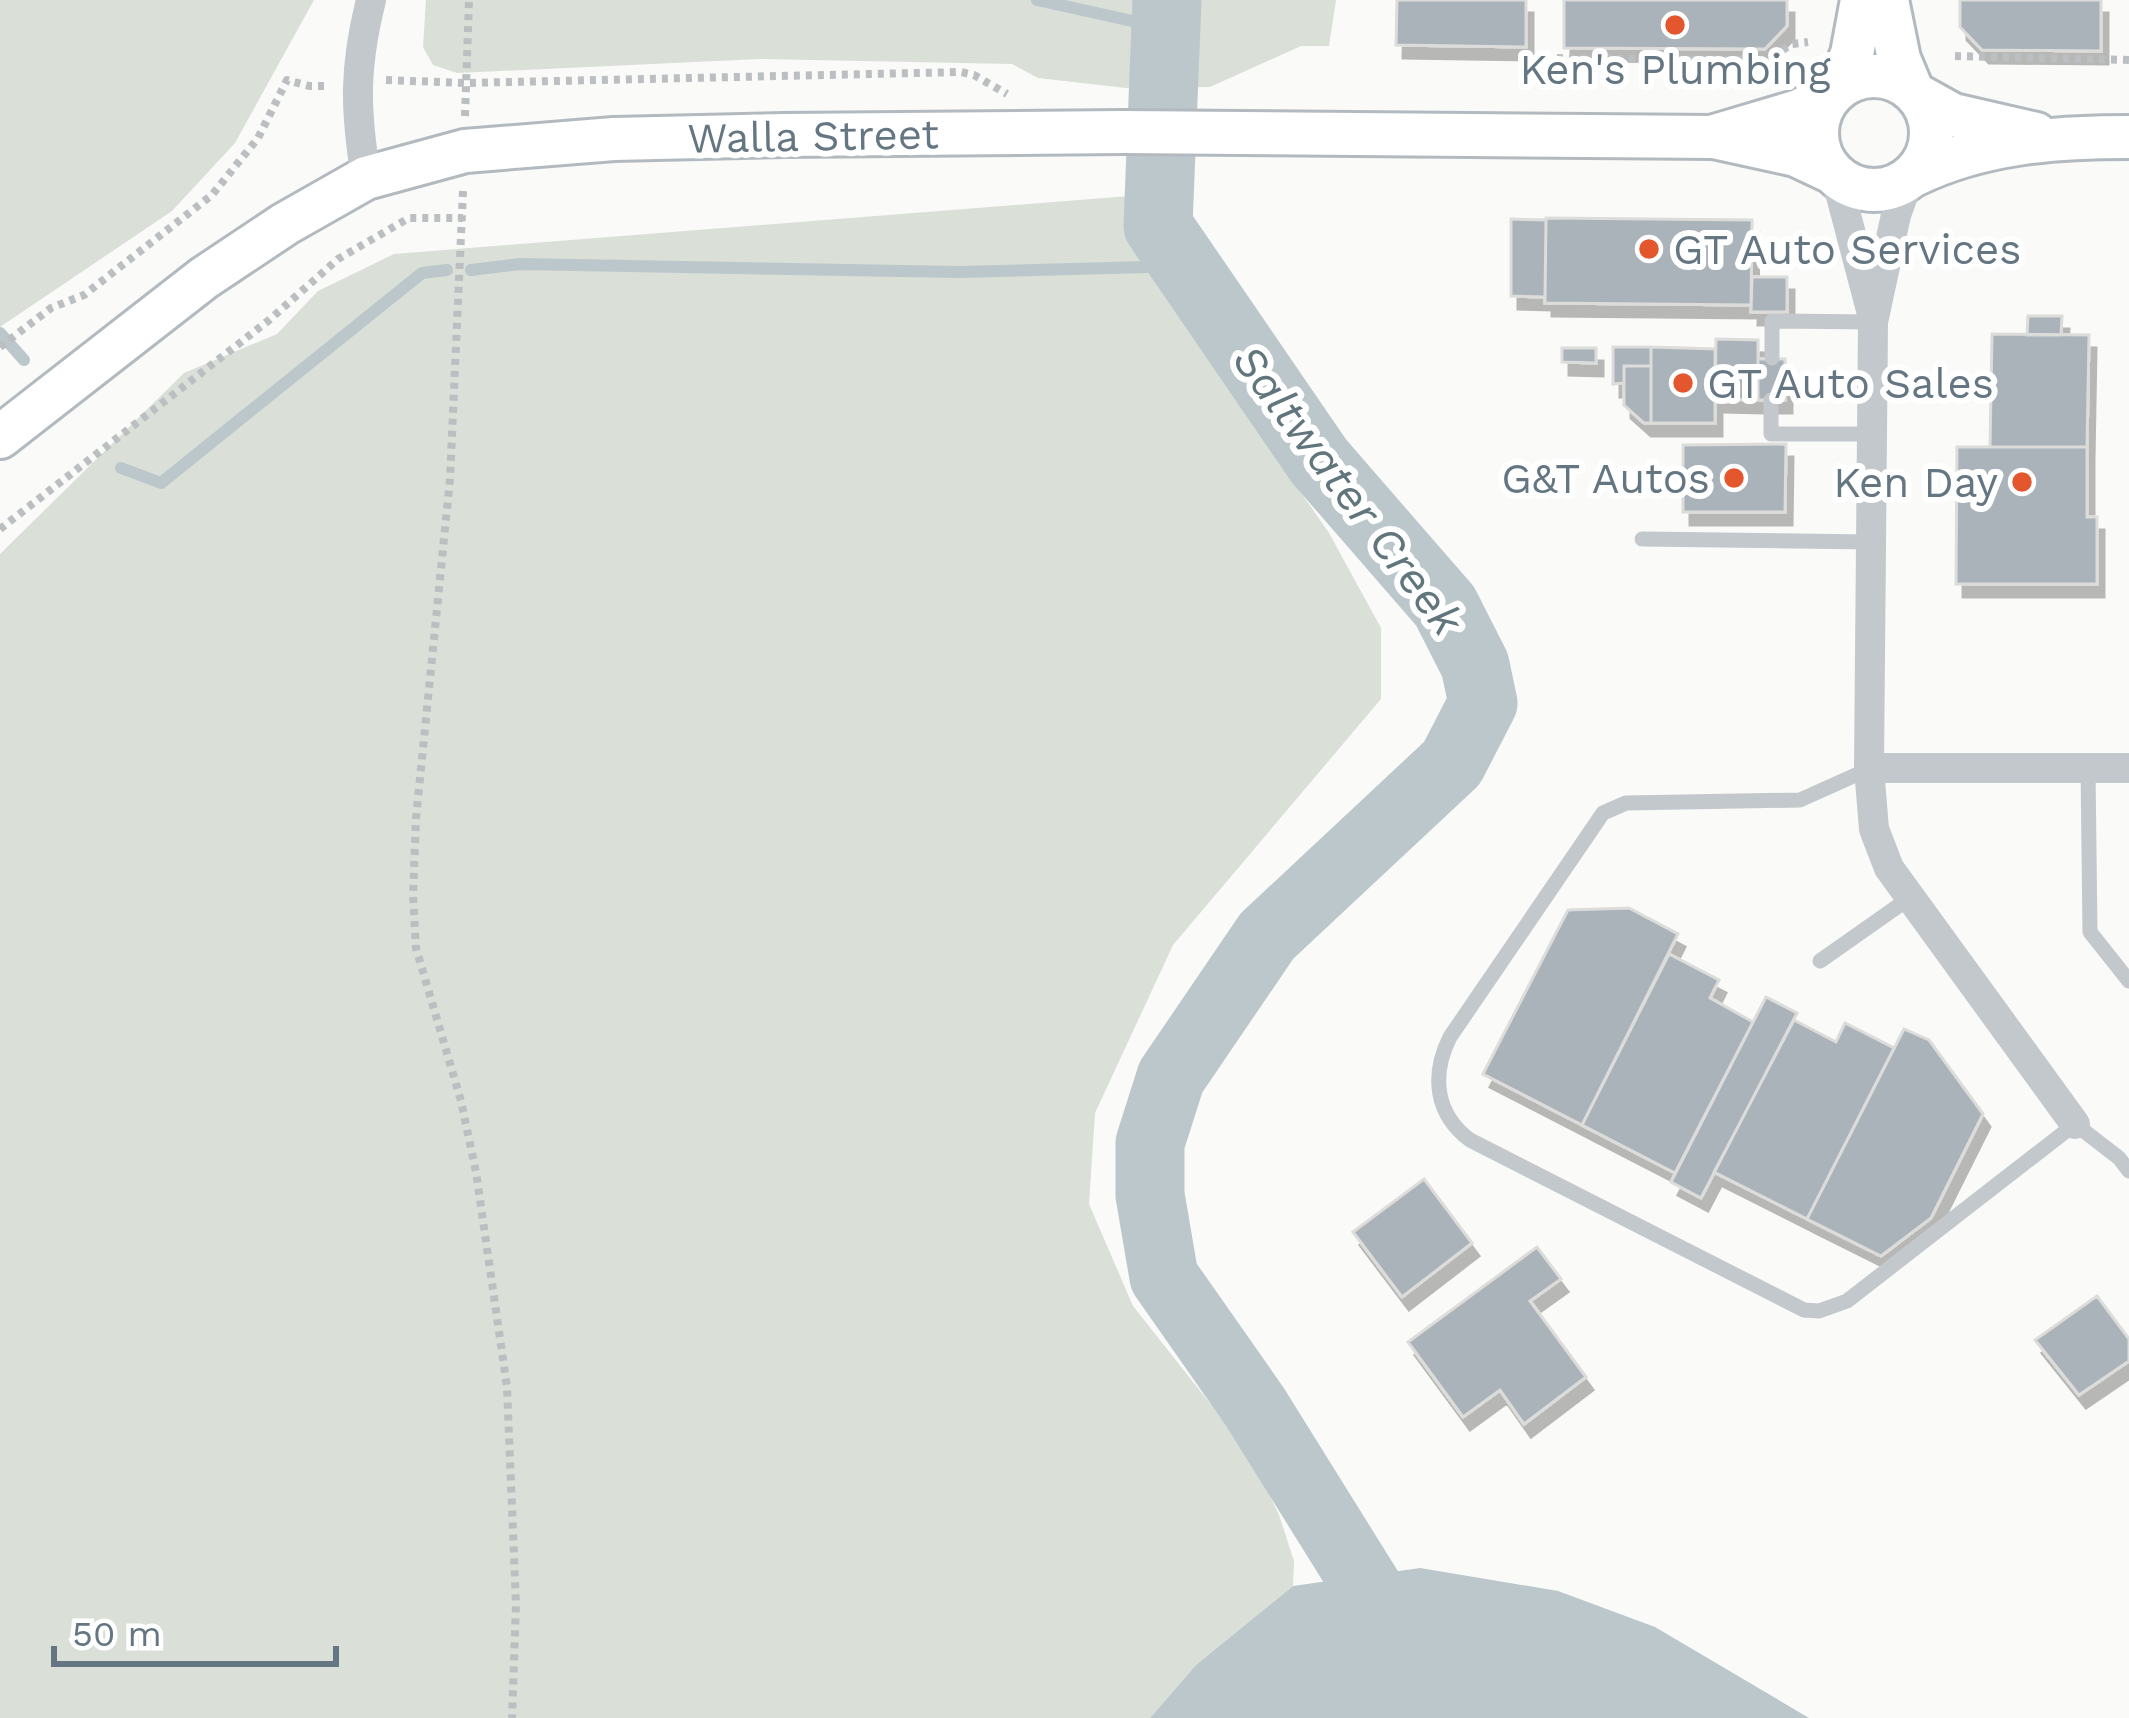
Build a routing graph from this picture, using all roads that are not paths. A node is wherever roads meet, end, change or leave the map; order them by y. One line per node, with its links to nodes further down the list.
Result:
1 (371, 0): 11 (street)
2 (1862, 0): 4 (street)
3 (1888, 0): 5 (street)
4 (1835, 91): 5 (street); 6 (street, Walla Street); 9 (street)
5 (1915, 93): 7 (street); 10 (street)
6 (1714, 136): 9 (street, Walla Street); 11 (street, Walla Street)
7 (2048, 137): 8 (street); 10 (street)
8 (2129, 137)
9 (1833, 174): 10 (street); 12 (street)
10 (1911, 177): 12 (street)
11 (366, 178): 16 (street, Walla Street)
12 (1873, 322): 13 (lane); 15 (street)
13 (1772, 358)
14 (1772, 400): 15 (lane)
15 (1872, 434): 18 (street)
16 (0, 437)
17 (1642, 538): 18 (lane)
18 (1871, 542): 19 (street)
19 (1869, 768): 20 (street); 22 (street); 25 (lane)
20 (2088, 768): 21 (street); 24 (lane)
21 (2129, 768)
22 (1911, 897): 23 (lane); 25 (street)
23 (1820, 961)
24 (2129, 981)
25 (2075, 1124): 26 (lane)
26 (2129, 1171)

